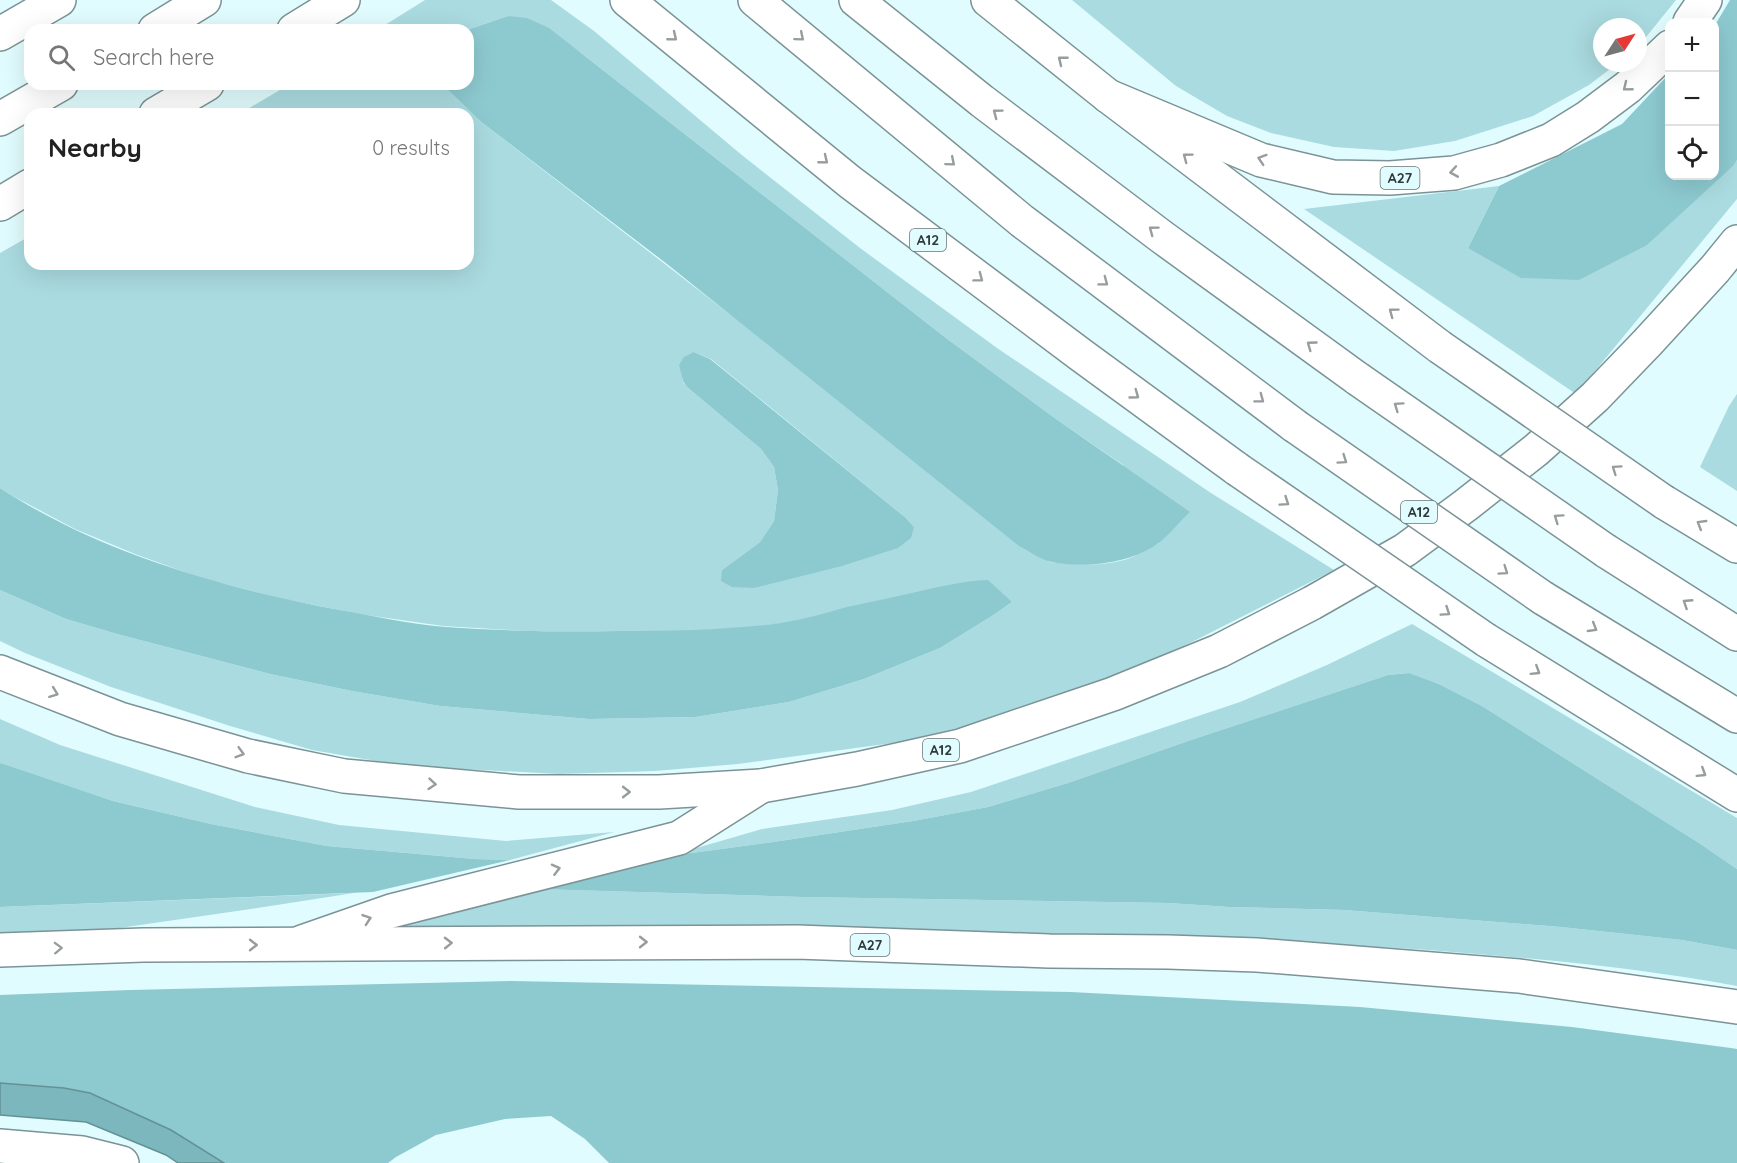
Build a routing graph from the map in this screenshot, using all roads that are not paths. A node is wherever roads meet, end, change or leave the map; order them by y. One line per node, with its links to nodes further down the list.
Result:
1 (55, 0): 11 (main road)
2 (59, 0): 14 (main road)
3 (204, 0): 12 (main road)
4 (343, 0): 13 (main road)
5 (627, 0): 29 (main road, A12, one-way to 29, bridge)
6 (755, 0): 27 (main road, A12, one-way to 27, bridge)
7 (856, 0): 25 (main road, one-way to 7, bridge)
8 (988, 0): 18 (main road, one-way to 8)
9 (1705, 0): 10 (main road)
10 (1693, 18)
11 (0, 23)
12 (165, 24)
13 (304, 24)
14 (0, 34)
15 (1665, 52): 18 (main road, A27, one-way to 18)
16 (51, 90): 20 (main road)
17 (197, 90): 19 (main road)
18 (1108, 96): 24 (main road, one-way to 18, bridge)
19 (166, 108)
20 (0, 119)
21 (24, 190): 22 (main road)
22 (0, 204)
23 (1737, 242): 28 (main road, A12)
24 (1737, 546)
25 (1737, 634)
26 (0, 672): 28 (main road, A12, one-way to 28)
27 (1737, 716)
28 (761, 786): 30 (main road, one-way to 28)
29 (1737, 795)
30 (292, 945): 31 (main road, A27, one-way to 30); 32 (main road, A27, one-way to 32)
31 (0, 950)
32 (1737, 1007)
33 (0, 1146): 34 (main road)
34 (122, 1163)

